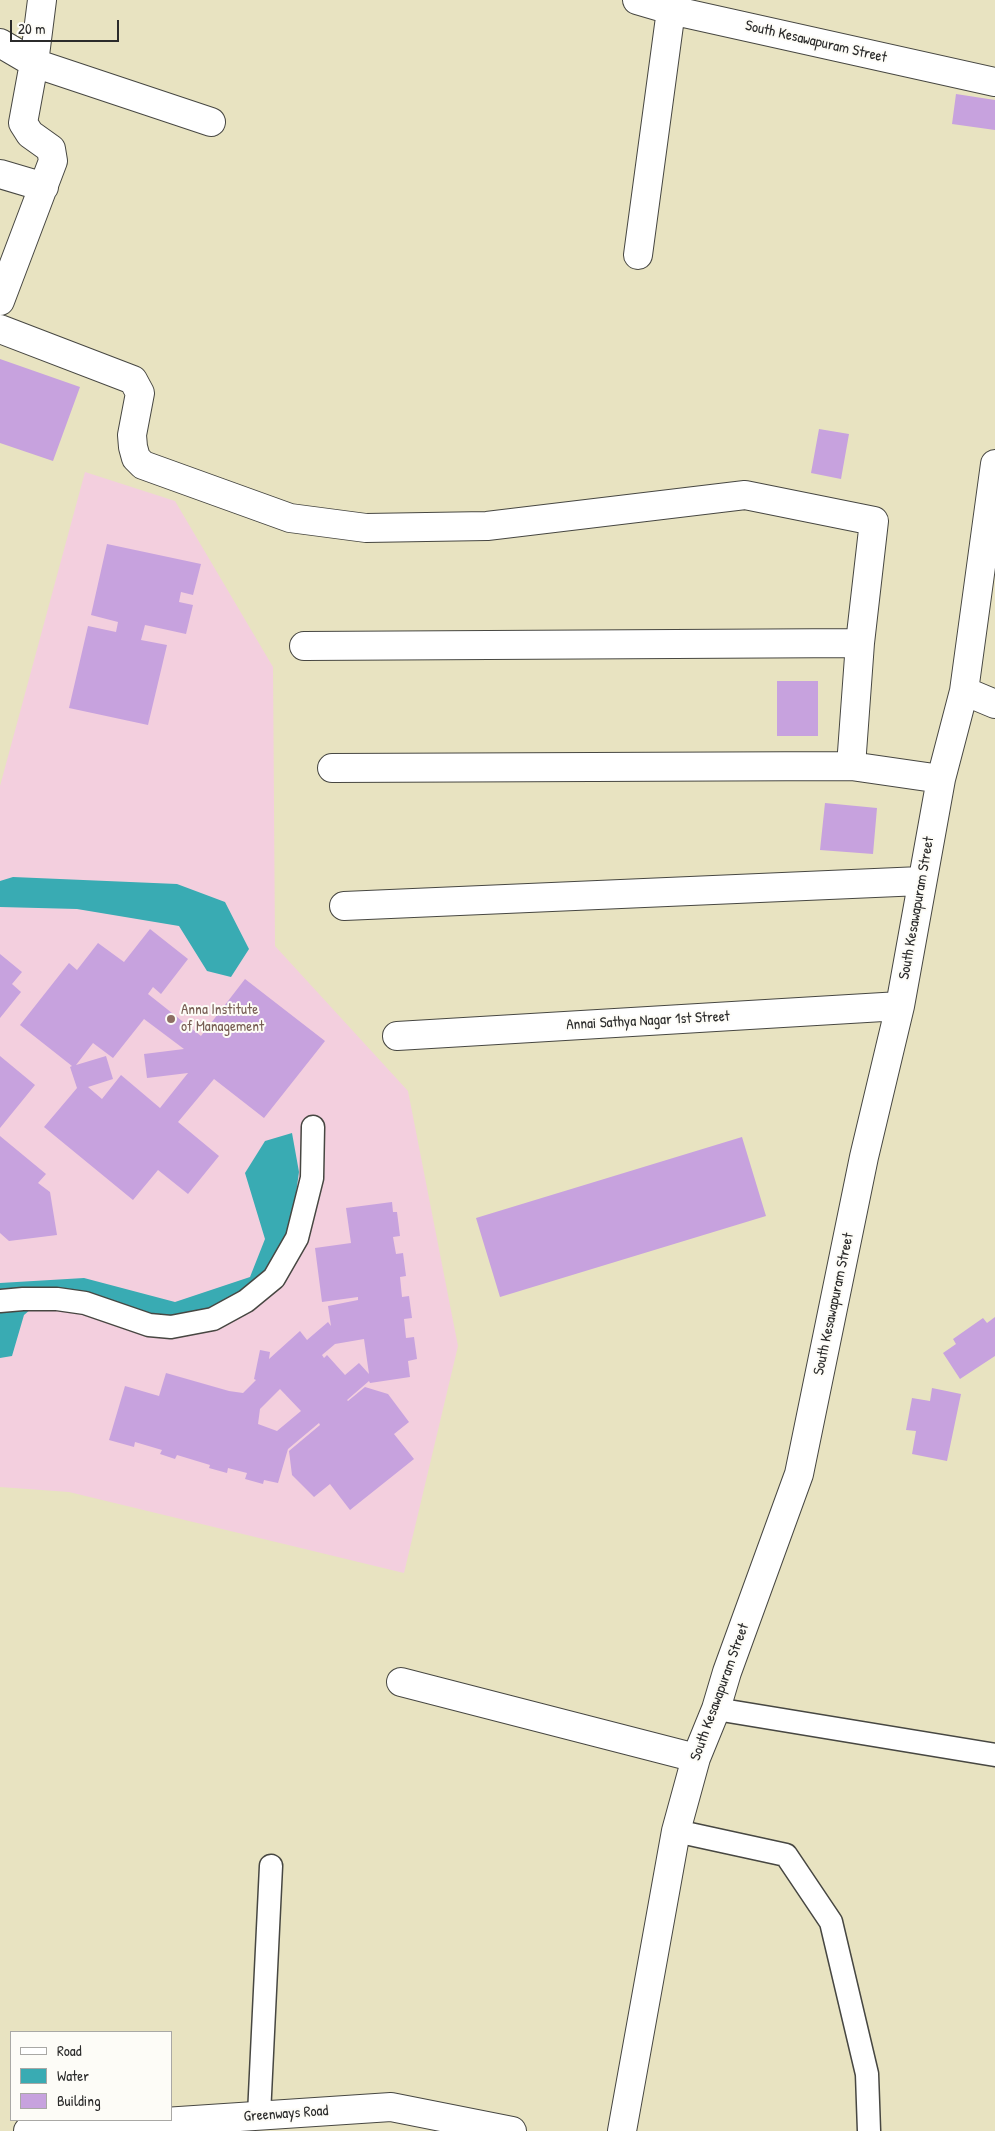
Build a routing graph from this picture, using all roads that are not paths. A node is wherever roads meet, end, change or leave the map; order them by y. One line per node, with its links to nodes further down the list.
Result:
1 (42, 0): 5 (street)
2 (637, 0): 3 (street, South Kesawapuram Street)
3 (671, 10): 6 (street, South Kesawapuram Street); 10 (street)
4 (0, 43): 5 (street)
5 (34, 63): 7 (street); 9 (street)
6 (995, 82)
7 (211, 122)
8 (0, 174): 9 (street)
9 (44, 187): 11 (street)
10 (638, 255)
11 (0, 301)
12 (0, 329): 15 (street)
13 (995, 467): 14 (street, South Kesawapuram Street)
14 (989, 551): 17 (street, South Kesawapuram Street)
15 (860, 643): 16 (street); 19 (street)
16 (304, 646)
17 (964, 691): 18 (street); 21 (street, South Kesawapuram Street)
18 (995, 704)
19 (851, 766): 20 (street); 21 (street)
20 (332, 768)
21 (941, 779): 22 (street, South Kesawapuram Street)
22 (922, 881): 23 (street); 24 (street, South Kesawapuram Street)
23 (344, 906)
24 (900, 1006): 25 (street, Annai Sathya Nagar 1st Street); 29 (street, South Kesawapuram Street)
25 (397, 1036)
26 (313, 1127): 27 (lane)
27 (0, 1301)
28 (401, 1682): 31 (street)
29 (716, 1709): 30 (lane); 31 (street, South Kesawapuram Street)
30 (995, 1755)
31 (696, 1758): 32 (street, South Kesawapuram Street)
32 (676, 1831): 37 (street, South Kesawapuram Street); 38 (lane)
33 (271, 1866): 34 (lane)
34 (259, 2116): 35 (street, Greenways Road); 36 (street, Greenways Road)
35 (28, 2131)
36 (512, 2131)
37 (622, 2131)
38 (870, 2131)

